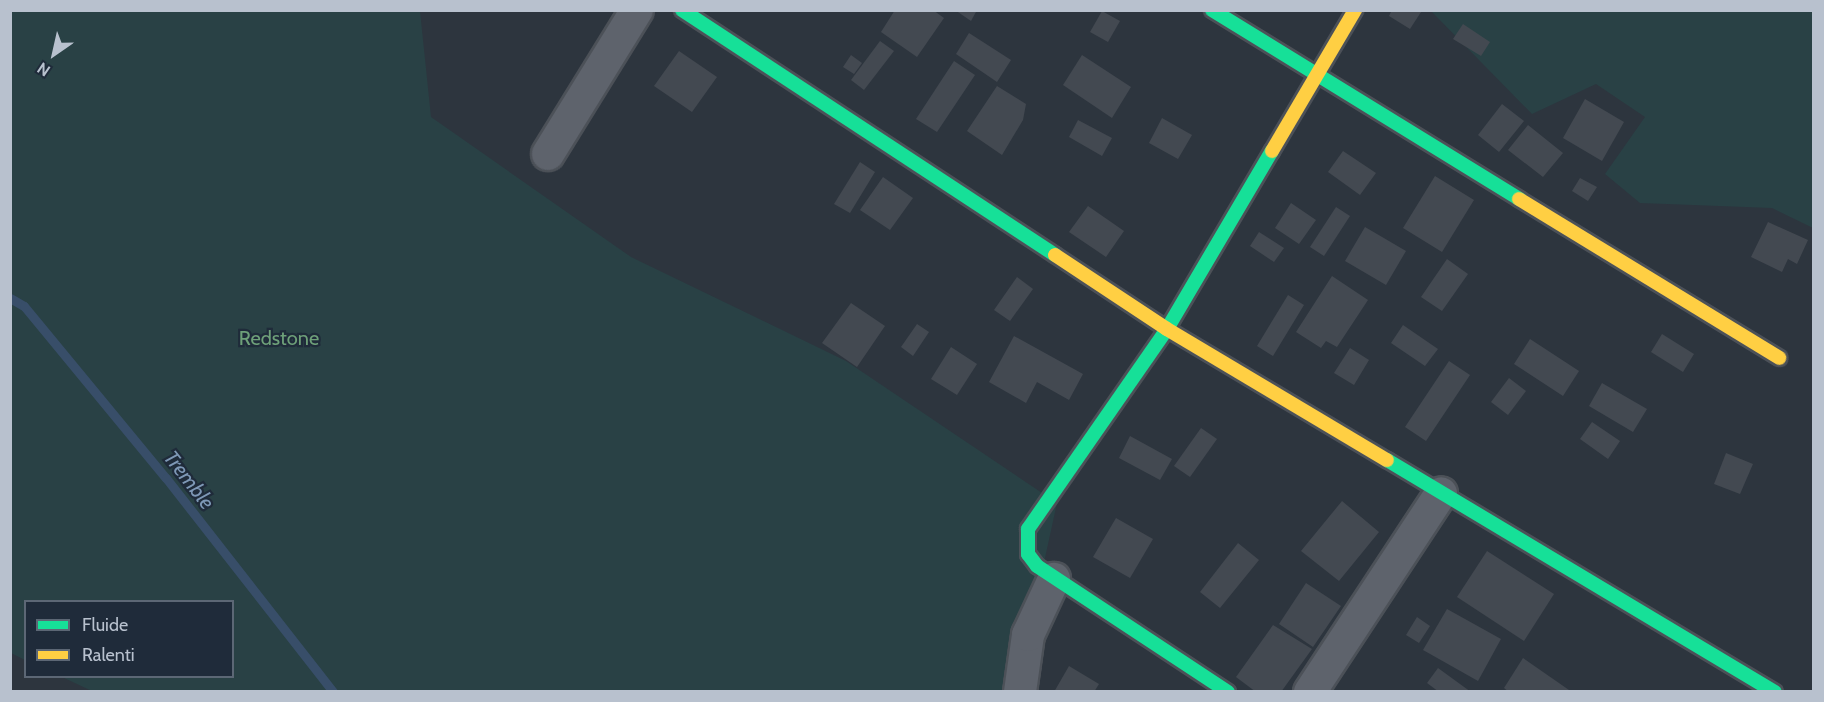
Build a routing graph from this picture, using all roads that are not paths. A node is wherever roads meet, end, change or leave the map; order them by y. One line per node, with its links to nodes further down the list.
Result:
1 (637, 10): 6 (street)
2 (682, 10): 7 (street)
3 (1212, 10): 5 (street)
4 (1356, 10): 5 (street)
5 (1317, 77): 7 (street); 8 (street)
6 (548, 154)
7 (1167, 329): 9 (street); 10 (street)
8 (1779, 358)
9 (1441, 493): 13 (street); 14 (street)
10 (1054, 579): 11 (street); 12 (street)
11 (1020, 692)
12 (1228, 692)
13 (1310, 692)
14 (1775, 692)

